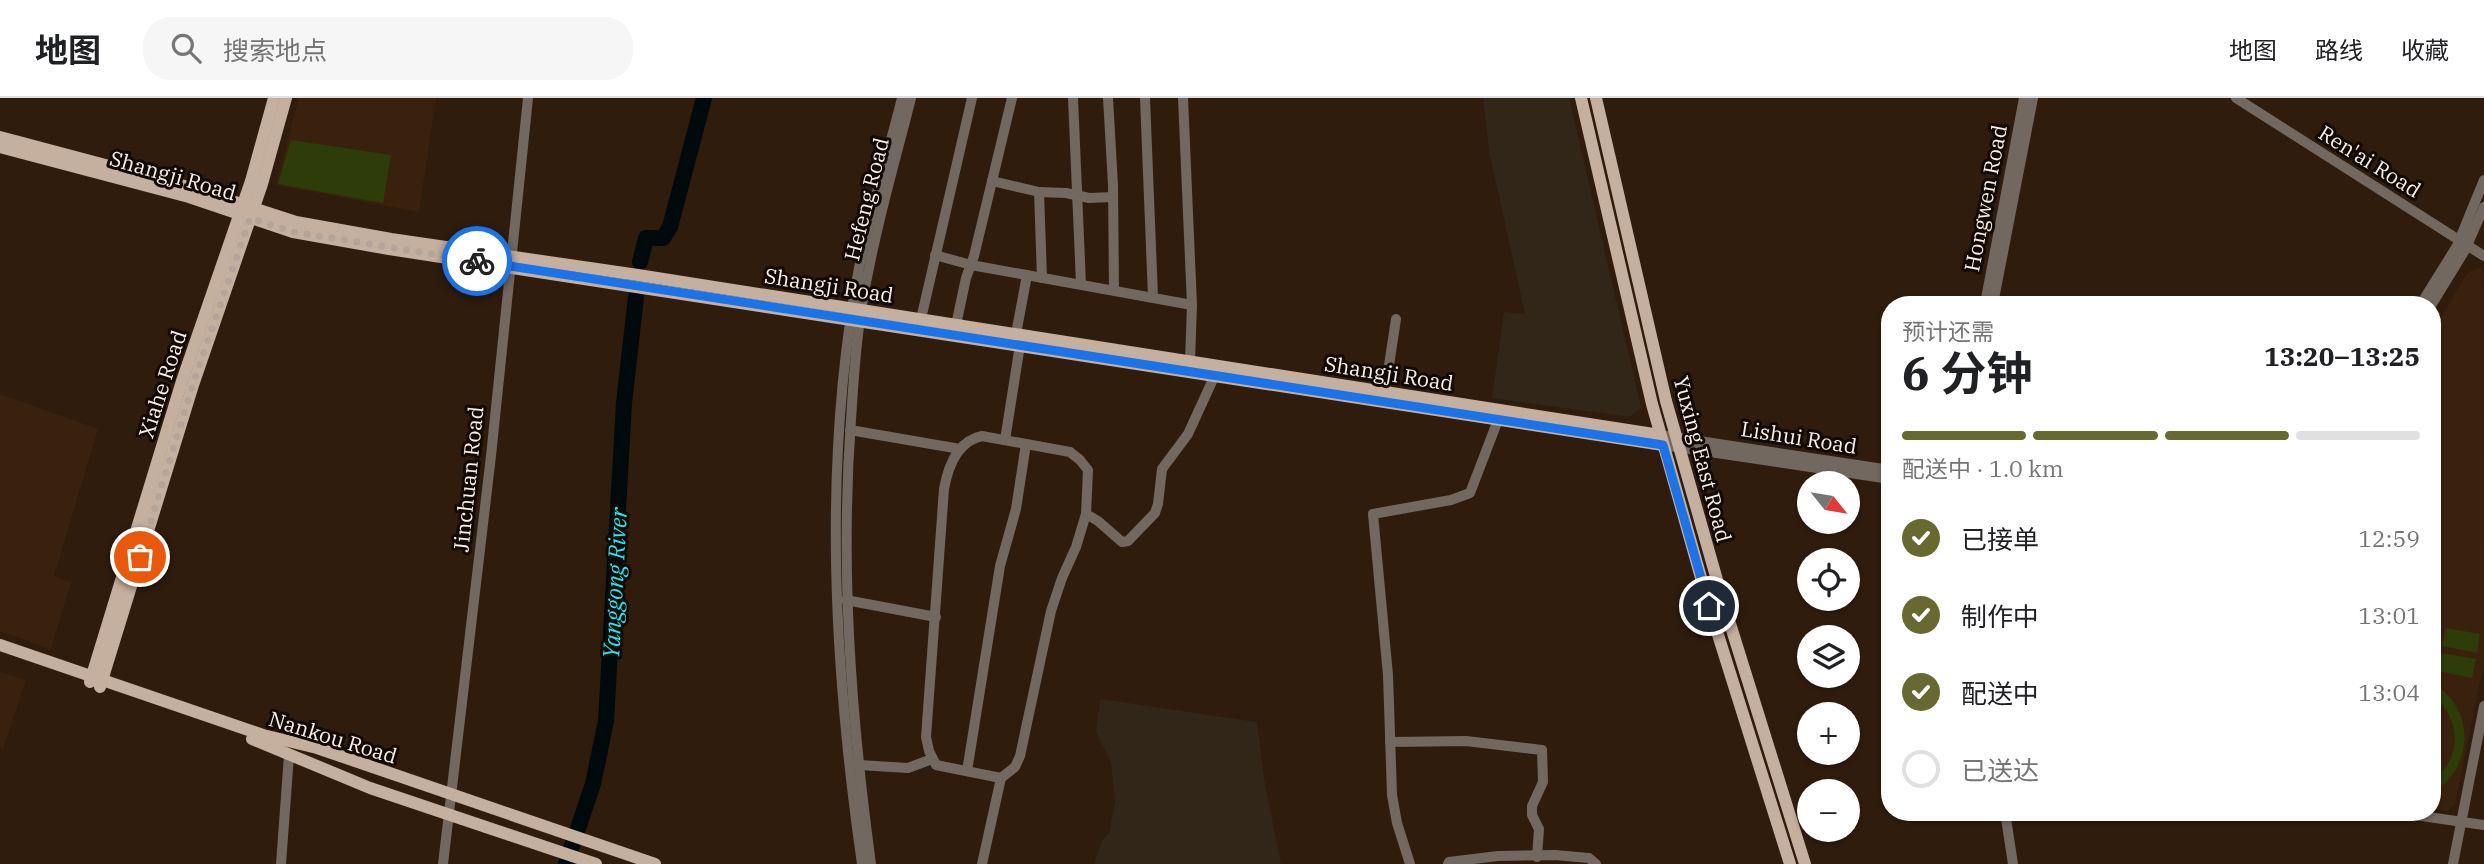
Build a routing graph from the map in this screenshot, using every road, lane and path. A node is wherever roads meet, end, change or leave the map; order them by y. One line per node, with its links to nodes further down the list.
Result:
1 (274, 98): 25 (main road, Xiahe Road)
2 (286, 98): 25 (main road, Xiahe Road)
3 (528, 98): 29 (street, Jinchuan Road)
4 (902, 98): 41 (street, Hefeng Road)
5 (911, 98): 41 (street, Hefeng Road)
6 (972, 98): 27 (street)
7 (1012, 98): 20 (street)
8 (1073, 98): 22 (street)
9 (1108, 98): 23 (street)
10 (1145, 98): 39 (street)
11 (1183, 98): 40 (street)
12 (1581, 98): 52 (main road, Yuxing East Road)
13 (1596, 98): 53 (main road, Yuxing East Road)
14 (2024, 98): 35 (street, Hongwen Road)
15 (2033, 98): 36 (street, Hongwen Road)
16 (2236, 98): 26 (street, Ren'ai Road)
17 (0, 137): 25 (main road, Shangji Road)
18 (0, 147): 25 (main road, Shangji Road)
19 (2484, 180): 26 (street)
20 (992, 181): 21 (street); 30 (street)
21 (1039, 192): 22 (street); 32 (street)
22 (1077, 195): 23 (street); 33 (street)
23 (1113, 197): 34 (street)
24 (2484, 206): 26 (street)
25 (247, 211): 29 (main road, Shangji Road); 63 (main road, Xiahe Road)
26 (2463, 243): 28 (street, Ren'ai Road); 37 (street); 38 (street)
27 (935, 255): 30 (street); 42 (street)
28 (2484, 256)
29 (511, 262): 41 (main road, Shangji Road); 71 (street, Jinchuan Road)
30 (971, 265): 31 (street); 44 (street)
31 (1027, 275): 32 (street); 45 (street)
32 (1042, 278): 33 (street)
33 (1081, 285): 34 (street)
34 (1114, 290): 39 (street)
35 (1986, 296)
36 (1995, 296)
37 (2427, 296)
38 (2436, 296)
39 (1153, 297): 40 (street)
40 (1192, 304): 46 (street)
41 (857, 314): 42 (main road, Shangji Road); 45 (main road, Shangji Road); 50 (street); 82 (street)
42 (920, 319): 44 (main road, Shangji Road)
43 (1396, 319): 48 (street)
44 (956, 325): 45 (main road, Shangji Road)
45 (1018, 340): 46 (main road, Shangji Road); 47 (main road, Shangji Road); 51 (street)
46 (1190, 361): 48 (main road, Shangji Road)
47 (1214, 375): 49 (main road, Shangji Road); 58 (street)
48 (1385, 392): 52 (main road, Shangji Road)
49 (1498, 420): 52 (main road, Shangji Road); 65 (street)
50 (850, 430): 55 (street); 59 (street)
51 (1005, 440): 54 (street); 55 (street)
52 (1662, 440): 53 (street, Lishui Road); 88 (main road, Yuxing East Road)
53 (1678, 442): 56 (street, Lishui Road); 57 (street, Lishui Road); 89 (main road, Yuxing East Road)
54 (1026, 444): 58 (street); 69 (street)
55 (960, 449): 60 (street)
56 (1881, 469)
57 (1881, 477)
58 (1086, 514): 70 (street)
59 (846, 600): 60 (street); 68 (street)
60 (936, 617): 67 (street)
61 (0, 645): 63 (main road, Nankou Road)
62 (0, 653): 63 (main road, Nankou Road)
63 (96, 682): 66 (main road, Nankou Road); 71 (main road, Nankou Road)
64 (2484, 706): 75 (street)
65 (1390, 742): 77 (street); 85 (street)
66 (289, 755): 72 (main road, Nankou Road); 78 (street)
67 (932, 759): 68 (street); 69 (street)
68 (859, 765): 83 (street)
69 (967, 771): 70 (street)
70 (1001, 778): 84 (street)
71 (449, 794): 72 (street, Jinchuan Road); 81 (main road, Nankou Road)
72 (447, 814): 79 (street, Jinchuan Road); 80 (main road, Nankou Road)
73 (2441, 818): 75 (street)
74 (2006, 821): 90 (street)
75 (2461, 821): 76 (street); 91 (street)
76 (2484, 825)
77 (1537, 857): 86 (street); 87 (street)
78 (281, 864)
79 (443, 864)
80 (596, 864)
81 (655, 864)
82 (862, 864)
83 (872, 864)
84 (982, 864)
85 (1410, 864)
86 (1448, 864)
87 (1597, 864)
88 (1790, 864)
89 (1805, 864)
90 (2013, 864)
91 (2453, 864)

